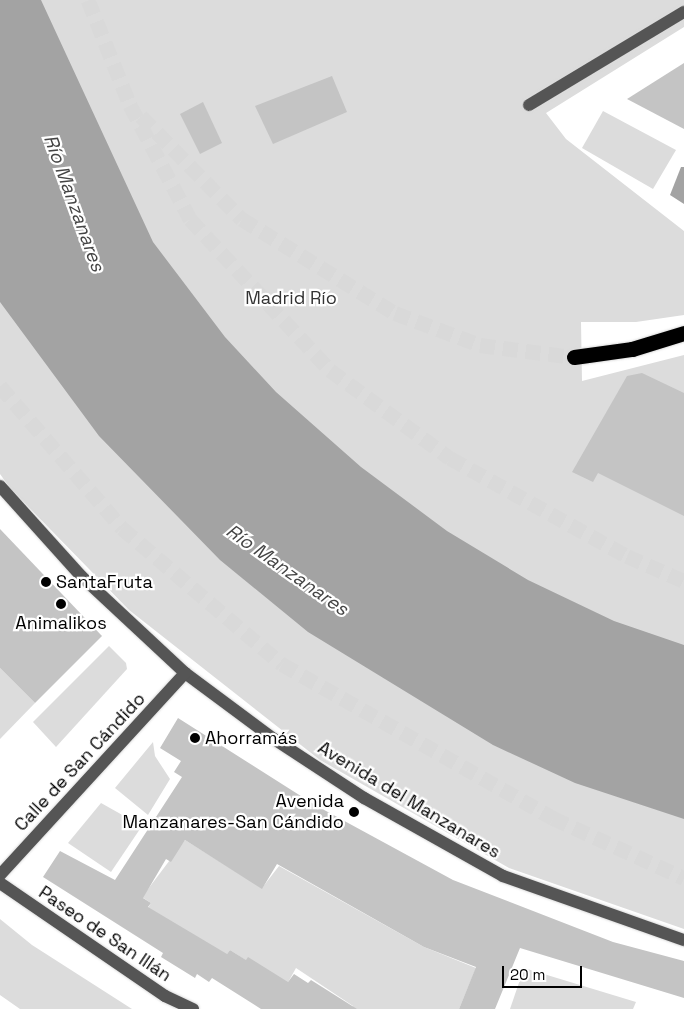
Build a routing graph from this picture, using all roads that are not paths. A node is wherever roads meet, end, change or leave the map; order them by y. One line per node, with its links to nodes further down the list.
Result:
1 (684, 12): 2 (street)
2 (529, 105)
3 (684, 333): 4 (highway)
4 (574, 357)
5 (0, 486): 6 (street, Avenida del Manzanares)
6 (186, 673): 7 (street, Calle de San Cándido); 9 (street, Avenida del Manzanares)
7 (0, 875)
8 (0, 883): 10 (street, Paseo de San Illán)
9 (684, 940)
10 (193, 1009)

